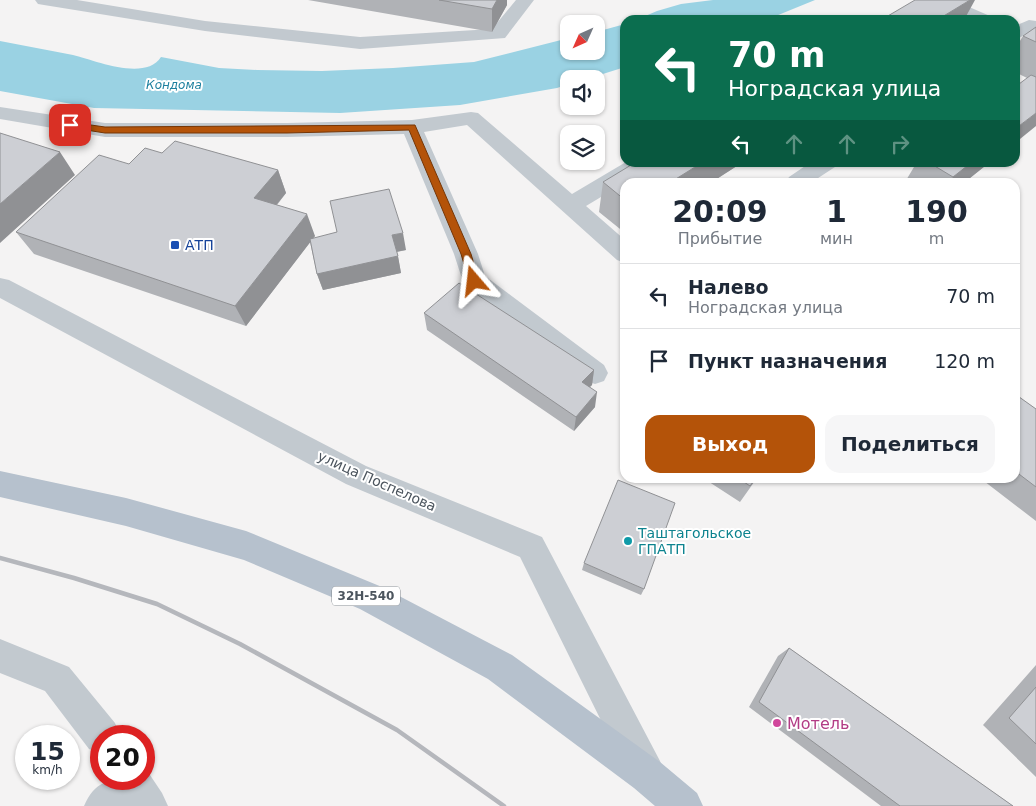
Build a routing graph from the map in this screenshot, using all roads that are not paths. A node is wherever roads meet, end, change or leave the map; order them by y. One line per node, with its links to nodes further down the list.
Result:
1 (44, 0): 2 (street)
2 (525, 0)
3 (938, 0): 4 (street)
4 (972, 15)
5 (1036, 28): 6 (street)
6 (1020, 31)
7 (0, 113): 8 (street)
8 (412, 127): 12 (street); 15 (street)
9 (635, 167): 12 (street)
10 (820, 167): 11 (street)
11 (803, 178)
12 (569, 206): 13 (street)
13 (620, 250)
14 (0, 287): 19 (street, улица Поспелова)
15 (595, 374)
16 (0, 484): 19 (main road, 32Н-540)
17 (0, 656): 18 (street)
18 (93, 725)
19 (647, 775): 22 (main road, 32Н-540)
20 (136, 790): 21 (street)
21 (103, 806)
22 (684, 806)

